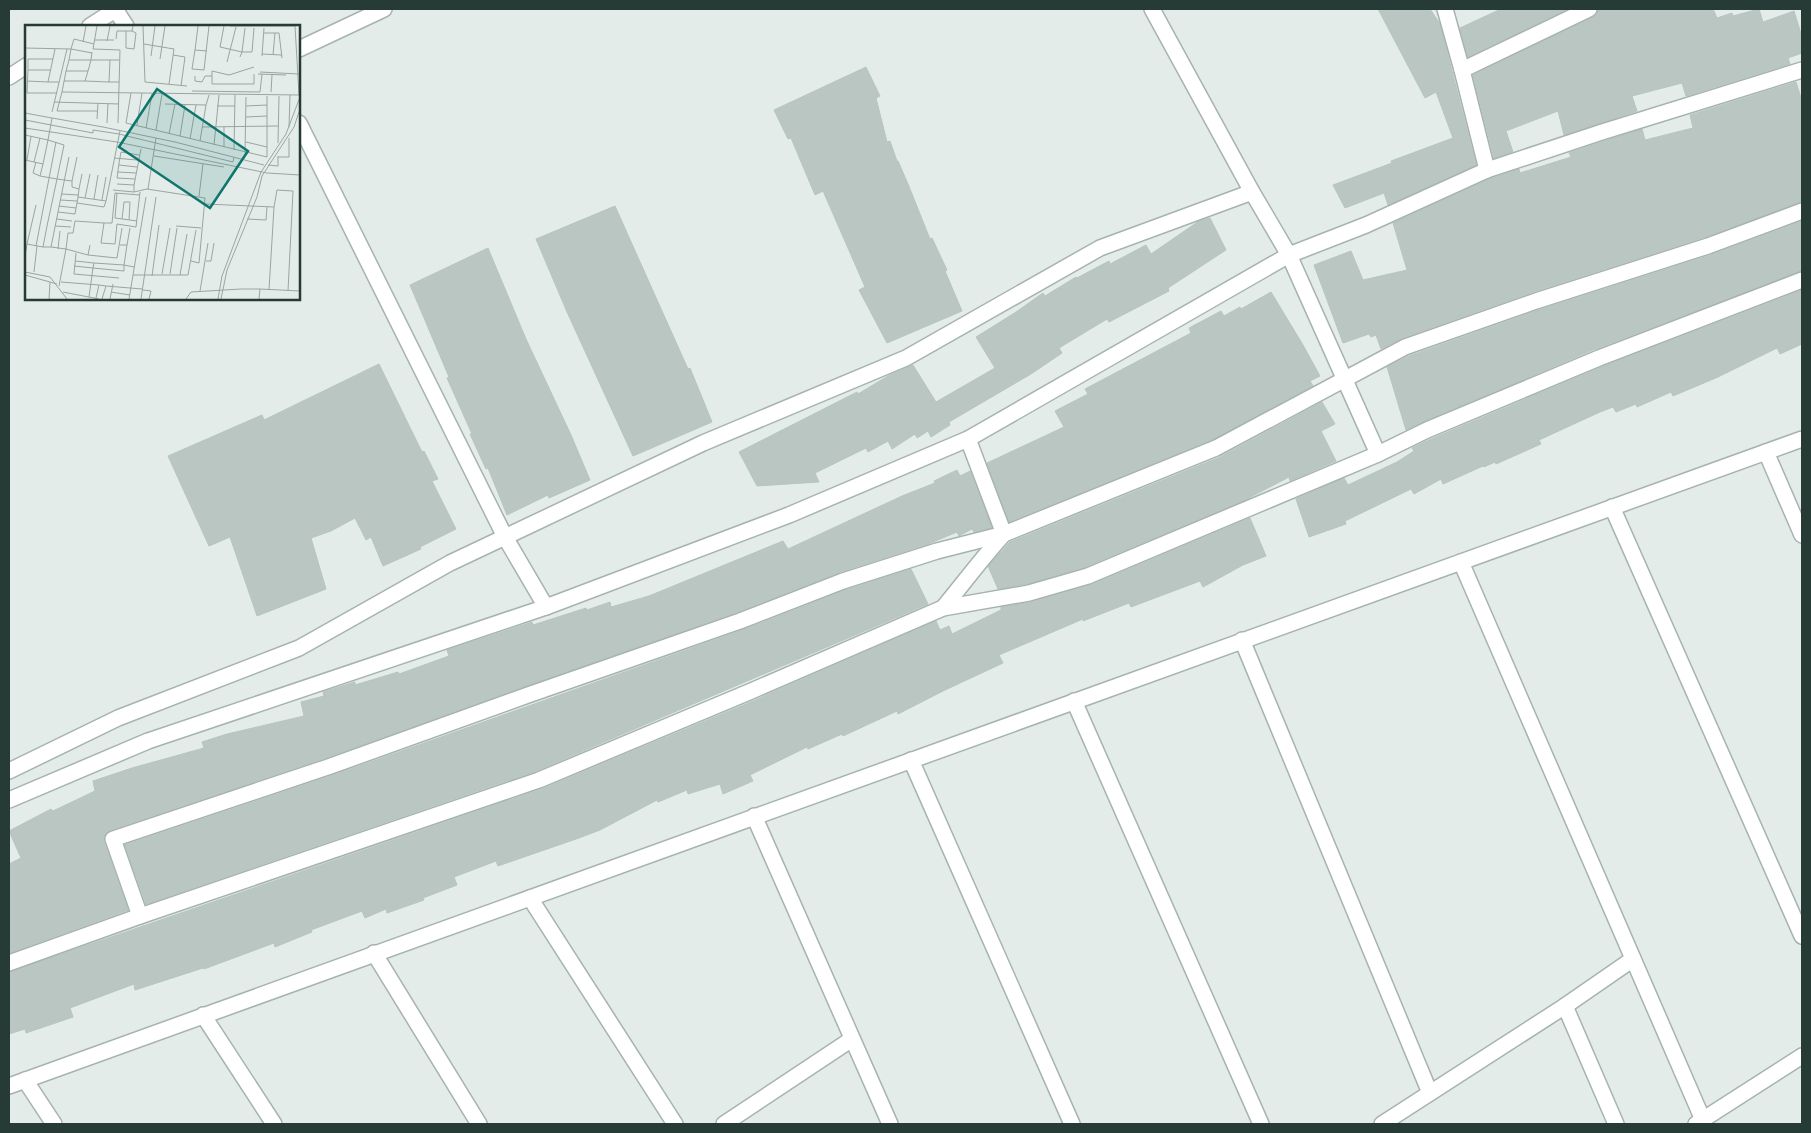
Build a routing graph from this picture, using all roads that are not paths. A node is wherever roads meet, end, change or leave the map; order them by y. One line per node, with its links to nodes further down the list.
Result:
1 (384, 9): 8 (street)
2 (1152, 9): 15 (street)
3 (1445, 9): 10 (street)
4 (1589, 9): 10 (street)
5 (115, 10): 6 (street); 7 (street)
6 (92, 25)
7 (125, 25)
8 (300, 49)
9 (25, 67): 12 (street)
10 (1462, 70): 14 (street)
11 (1802, 70): 14 (street)
12 (9, 77)
13 (300, 125): 27 (street)
14 (1487, 170): 17 (street)
15 (1252, 192): 17 (street); 27 (street)
16 (1802, 211): 19 (street)
17 (1289, 255): 19 (street); 21 (street)
18 (1802, 280): 23 (street)
19 (1346, 380): 23 (street); 25 (street)
20 (1802, 439): 22 (street)
21 (968, 440): 25 (street); 29 (street)
22 (1766, 452): 24 (street); 26 (street)
23 (1378, 454): 30 (street)
24 (1612, 507): 28 (street); 39 (street)
25 (1004, 534): 30 (street); 38 (street)
26 (1802, 535)
27 (505, 537): 29 (street); 34 (street)
28 (1461, 562): 31 (street); 41 (street)
29 (546, 607): 35 (street)
30 (943, 608): 38 (street)
31 (1242, 640): 32 (street); 49 (street)
32 (1074, 701): 33 (street); 58 (street)
33 (911, 760): 36 (street); 57 (street)
34 (9, 771)
35 (9, 800)
36 (754, 816): 37 (street); 45 (street)
37 (530, 898): 40 (street); 54 (street)
38 (140, 916): 42 (street)
39 (1802, 936)
40 (374, 953): 44 (street); 53 (street)
41 (1633, 959): 43 (street); 50 (street)
42 (9, 963)
43 (1565, 1006): 49 (street); 60 (street)
44 (203, 1015): 47 (street); 52 (street)
45 (852, 1040): 55 (street); 56 (street)
46 (1802, 1056): 50 (street)
47 (25, 1080): 48 (street); 51 (street)
48 (9, 1086)
49 (1430, 1093): 59 (street)
50 (1700, 1122)
51 (54, 1124)
52 (274, 1124)
53 (479, 1124)
54 (675, 1124)
55 (724, 1124)
56 (890, 1124)
57 (1072, 1124)
58 (1261, 1124)
59 (1382, 1124)
60 (1616, 1124)

